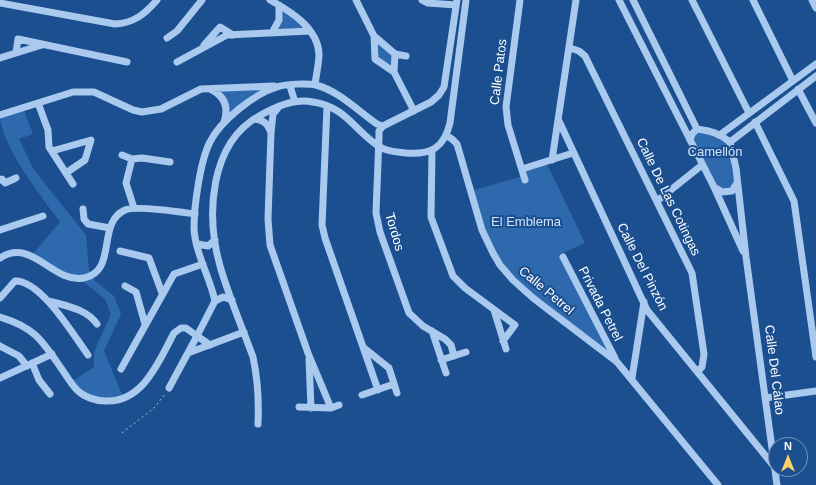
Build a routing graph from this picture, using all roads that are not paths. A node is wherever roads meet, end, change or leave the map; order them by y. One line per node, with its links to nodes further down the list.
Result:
1 (157, 0): 16 (street)
2 (202, 0): 22 (street)
3 (270, 0): 17 (street)
4 (356, 0): 21 (street)
5 (422, 0): 14 (street)
6 (466, 0): 56 (street)
7 (520, 0): 68 (street, Calle Patos)
8 (576, 0): 24 (street)
9 (619, 0): 57 (street, Calle Del Cálao)
10 (633, 0): 53 (street)
11 (692, 0): 45 (street)
12 (753, 0): 34 (street)
13 (812, 0): 18 (street)
14 (456, 2): 44 (street)
15 (0, 3): 16 (street)
16 (152, 3)
17 (279, 5): 19 (street); 20 (street)
18 (816, 8)
19 (310, 31): 20 (street); 35 (street)
20 (272, 33): 30 (street)
21 (374, 36): 26 (street); 32 (street)
22 (167, 38)
23 (42, 44): 25 (street); 25 (street); 29 (street)
24 (570, 48): 48 (street); 76 (street, Calle De Las Cotingas)
25 (16, 53): 28 (street)
26 (395, 54): 27 (street); 32 (street)
27 (406, 56)
28 (0, 58)
29 (127, 62)
30 (177, 62)
31 (816, 64): 34 (street)
32 (394, 72): 44 (street)
33 (816, 76): 39 (street)
34 (793, 81): 45 (street)
35 (315, 85): 37 (street); 52 (street)
36 (278, 86): 37 (street); 38 (street); 50 (street)
37 (290, 86): 40 (street)
38 (208, 88): 41 (street); 50 (street)
39 (798, 90): 49 (street); 51 (street)
40 (295, 102): 42 (street); 43 (street)
41 (38, 103): 46 (street); 60 (street)
42 (282, 106): 47 (street); 54 (street)
43 (327, 106): 59 (street); 107 (street)
44 (414, 111): 52 (street)
45 (749, 113): 55 (street)
46 (0, 116)
47 (254, 119): 54 (street); 83 (street)
48 (559, 121): 62 (street, Calle Del Pinzón); 65 (street)
49 (755, 122): 58 (street); 115 (street)
50 (223, 123): 79 (street)
51 (816, 123)
52 (383, 126): 59 (street, Tordos)
53 (697, 129): 55 (street); 57 (street)
54 (271, 133): 111 (street)
55 (721, 134): 58 (street)
56 (447, 136): 61 (street); 117 (street, Calle Petrel)
57 (690, 140): 67 (street, Calle Del Cálao)
58 (730, 142): 73 (street, Calle Del Cálao)
59 (379, 146): 61 (street); 101 (street, Tordos)
60 (52, 151): 69 (street); 69 (street)
61 (432, 151): 97 (street)
62 (573, 153): 65 (street); 96 (street, Calle Del Pinzón)
63 (122, 155): 64 (street)
64 (132, 160): 66 (street); 77 (street)
65 (552, 160): 68 (street)
66 (170, 162)
67 (702, 165): 75 (street, Calle Del Cálao); 76 (street)
68 (522, 169): 72 (street, Calle Patos)
69 (66, 174): 74 (street)
70 (1, 178): 71 (street)
71 (16, 178)
72 (524, 180)
73 (737, 182): 75 (street); 87 (street, Calle Del Cálao)
74 (72, 184)
75 (714, 187): 87 (street, Calle Del Cálao)
76 (657, 201): 120 (street, Calle De Las Cotingas)
77 (134, 208): 79 (street); 81 (street)
78 (83, 209): 81 (street)
79 (195, 214): 84 (street)
80 (43, 216): 82 (street)
81 (110, 228): 88 (street)
82 (0, 230)
83 (215, 240): 84 (street); 93 (street)
84 (198, 244): 89 (street)
85 (120, 251): 91 (street)
86 (563, 257): 117 (street, Privada Petrel)
87 (746, 257): 131 (street, Calle Del Cálao)
88 (0, 258)
89 (204, 264): 91 (street); 95 (street)
90 (125, 286): 100 (street)
91 (162, 292): 100 (street)
92 (0, 298): 94 (street)
93 (232, 300): 95 (street); 102 (street)
94 (49, 301): 99 (street); 113 (street)
95 (215, 301): 103 (street)
96 (644, 302): 120 (street, Calle Del Pinzón); 123 (street)
97 (494, 310): 104 (street); 104 (street)
98 (0, 317): 112 (street)
99 (97, 324)
100 (145, 324): 119 (street)
101 (432, 331): 114 (street, Tordos); 116 (street)
102 (244, 332): 105 (street); 136 (street)
103 (197, 336): 105 (street); 110 (street); 112 (street)
104 (503, 340): 108 (street)
105 (210, 345): 110 (street)
106 (0, 346): 118 (street)
107 (364, 348): 124 (street); 126 (street)
108 (506, 349)
109 (466, 352): 114 (street)
110 (188, 353): 125 (street)
111 (308, 353): 134 (street); 135 (street)
112 (52, 354): 118 (street)
113 (88, 355)
114 (454, 356): 116 (street)
115 (816, 357)
116 (441, 360): 121 (street)
117 (618, 362): 123 (street, Calle Petrel)
118 (29, 365): 122 (street); 129 (street)
119 (121, 369)
120 (698, 371): 138 (street, Calle Del Pinzón)
121 (446, 373)
122 (0, 378)
123 (632, 378): 139 (street)
124 (394, 384): 126 (street); 128 (street)
125 (169, 388)
126 (378, 390): 130 (street)
127 (816, 390): 131 (street)
128 (397, 393)
129 (50, 394)
130 (362, 395)
131 (765, 398): 137 (street, Calle Del Cálao)
132 (339, 405): 135 (street)
133 (299, 407): 134 (street)
134 (311, 408): 135 (street)
135 (331, 408)
136 (258, 424)
137 (770, 437)
138 (768, 459)
139 (718, 485)

